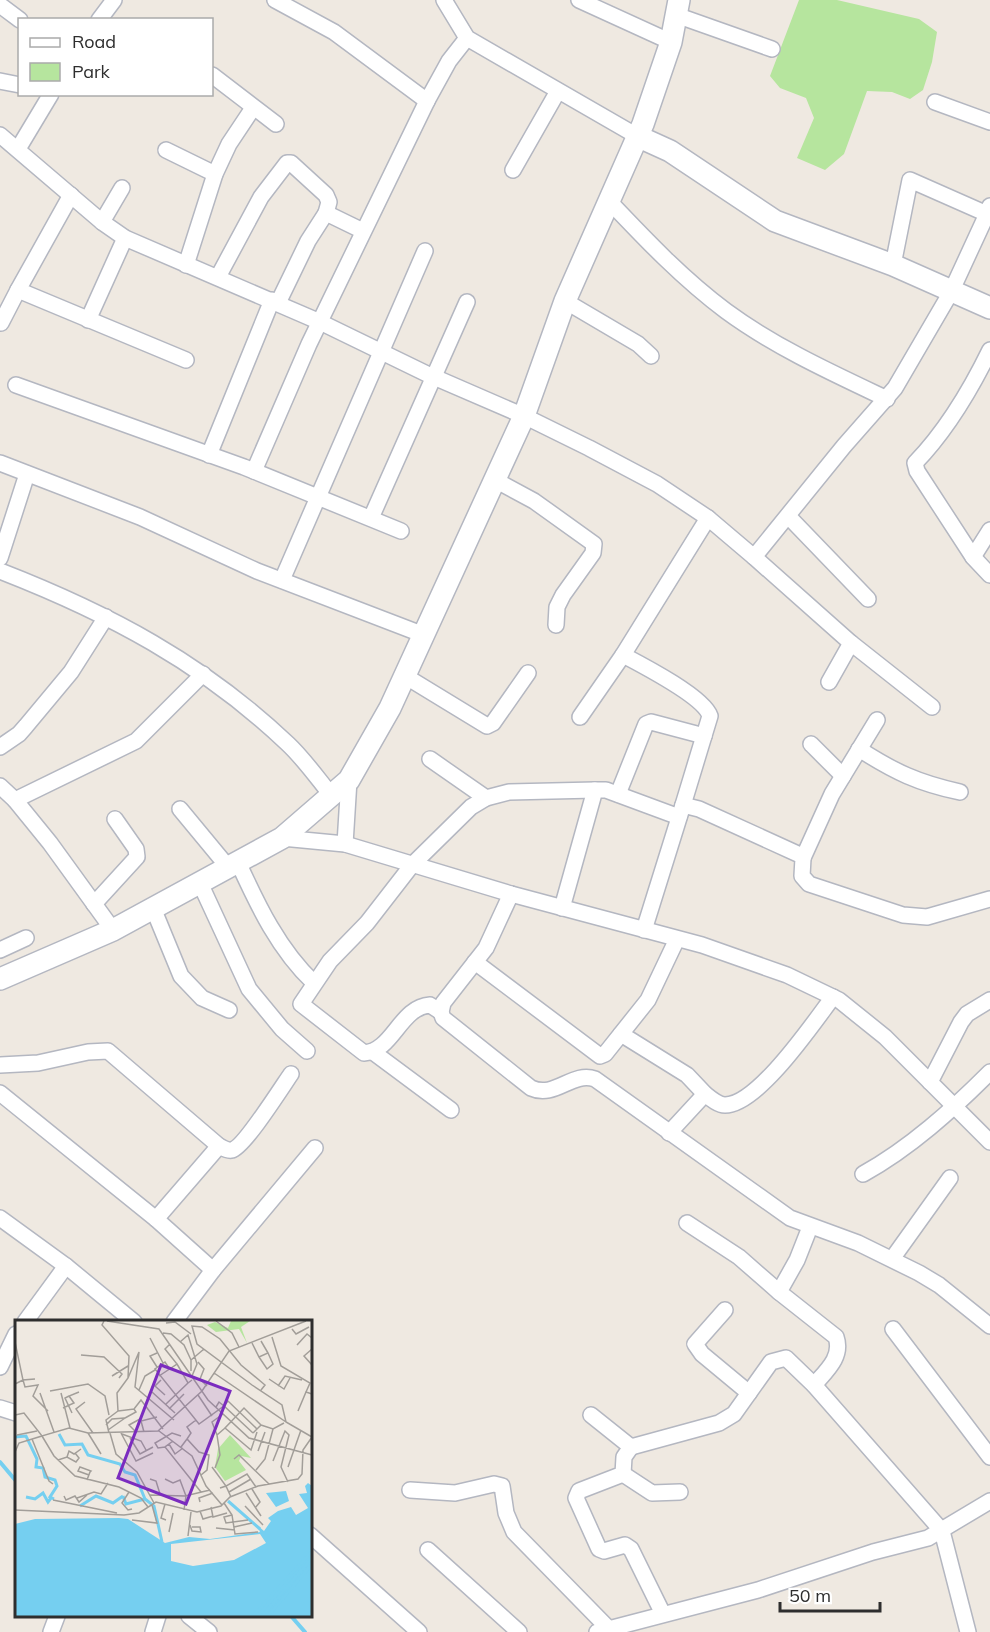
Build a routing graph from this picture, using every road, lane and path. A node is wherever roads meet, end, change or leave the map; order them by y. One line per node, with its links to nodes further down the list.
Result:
1 (275, 0): 17 (street)
2 (444, 0): 9 (street)
3 (579, 0): 10 (street)
4 (110, 1): 8 (street)
5 (0, 5): 7 (street)
6 (678, 8): 10 (street); 11 (street)
7 (18, 18)
8 (100, 18)
9 (467, 38): 15 (street); 17 (street)
10 (671, 42): 22 (street)
11 (772, 49)
12 (213, 76): 19 (street)
13 (0, 81): 14 (street)
14 (18, 85)
15 (558, 91): 22 (street); 25 (street)
16 (49, 96): 23 (street)
17 (427, 101): 33 (street)
18 (935, 102): 20 (street)
19 (253, 108): 21 (street); 26 (street)
20 (990, 122)
21 (276, 124)
22 (637, 136): 29 (street); 37 (street)
23 (7, 144): 28 (street)
24 (166, 150): 26 (street)
25 (513, 170)
26 (215, 174): 36 (street)
27 (122, 189): 32 (street)
28 (71, 195): 32 (street); 39 (street)
29 (609, 201): 43 (street); 54 (street)
30 (989, 212): 37 (street); 40 (street)
31 (326, 213): 33 (street); 38 (street); 41 (street)
32 (102, 222): 34 (street)
33 (363, 231): 46 (street)
34 (125, 238): 36 (street); 45 (street)
35 (425, 251): 49 (street)
36 (186, 265): 38 (street)
37 (893, 265): 40 (street)
38 (218, 277): 41 (street)
39 (18, 290): 45 (street); 47 (street)
40 (951, 292): 44 (street); 54 (street)
41 (275, 302): 46 (street); 56 (street)
42 (467, 302): 52 (street)
43 (563, 307): 50 (street); 55 (street)
44 (990, 308)
45 (88, 320): 51 (street)
46 (320, 322): 49 (street); 58 (street)
47 (2, 323)
48 (990, 350): 68 (street)
49 (382, 353): 52 (street); 61 (street)
50 (651, 356)
51 (186, 360)
52 (434, 377): 55 (street); 63 (street)
53 (16, 386): 56 (street)
54 (887, 399): 62 (street)
55 (524, 416): 60 (street); 64 (street)
56 (209, 454): 58 (street)
57 (0, 463): 59 (street)
58 (254, 471): 61 (street)
59 (27, 474): 69 (street); 72 (street)
60 (495, 480): 75 (street); 76 (street)
61 (318, 496): 63 (street); 72 (street)
62 (788, 516): 67 (street); 73 (street)
63 (372, 518): 66 (street)
64 (708, 519): 67 (street); 78 (street)
65 (990, 530): 68 (street)
66 (401, 531)
67 (754, 557): 77 (street)
68 (973, 557): 70 (street)
69 (0, 558)
70 (990, 574)
71 (2, 576): 74 (street)
72 (282, 580): 76 (street)
73 (868, 599)
74 (106, 618): 80 (street); 88 (street)
75 (556, 625)
76 (424, 635): 81 (street)
77 (851, 643): 82 (street); 83 (street)
78 (623, 655): 84 (street); 86 (street)
79 (528, 673): 81 (street)
80 (203, 674): 97 (street); 99 (street)
81 (405, 676): 92 (street)
82 (829, 682)
83 (932, 707)
84 (580, 717)
85 (877, 720): 89 (street)
86 (704, 736): 96 (street); 101 (street)
87 (811, 744): 91 (street)
88 (0, 747)
89 (859, 749): 91 (street); 95 (street)
90 (430, 759): 98 (street)
91 (843, 776): 105 (street)
92 (349, 780): 97 (street); 104 (street)
93 (0, 786): 99 (street)
94 (595, 790): 96 (street); 98 (street); 113 (street)
95 (960, 792)
96 (618, 794): 101 (street)
97 (332, 796): 103 (street)
98 (486, 798): 107 (street)
99 (15, 800): 111 (street)
100 (180, 808): 106 (street)
101 (681, 811): 105 (street); 115 (street)
102 (115, 819): 111 (street)
103 (282, 838): 104 (street); 106 (street)
104 (345, 844): 107 (street)
105 (803, 858): 110 (street)
106 (233, 865): 108 (street); 121 (street)
107 (412, 865): 109 (street); 121 (street)
108 (200, 883): 112 (street); 127 (street)
109 (511, 894): 113 (street); 119 (street)
110 (990, 899)
111 (94, 904): 114 (street)
112 (153, 908): 114 (street); 124 (street)
113 (562, 908): 115 (street)
114 (113, 930): 120 (street)
115 (644, 930): 117 (street)
116 (26, 938): 118 (street)
117 (677, 939): 122 (street); 126 (street)
118 (0, 950)
119 (476, 962): 125 (street); 126 (street)
120 (0, 980)
121 (314, 983): 128 (street)
122 (833, 997): 132 (street); 134 (street)
123 (990, 1000): 132 (street)
124 (229, 1010)
125 (441, 1012): 128 (street); 137 (street)
126 (621, 1034): 134 (street)
127 (307, 1051)
128 (373, 1052): 136 (street)
129 (0, 1065): 139 (street)
130 (990, 1072): 135 (street)
131 (291, 1074): 139 (street)
132 (930, 1082): 135 (street)
133 (0, 1093): 144 (street)
134 (705, 1094): 137 (street)
135 (955, 1107): 138 (street); 141 (street)
136 (451, 1110)
137 (669, 1133): 146 (street)
138 (987, 1133)
139 (219, 1146): 144 (street)
140 (315, 1148): 149 (street)
141 (862, 1174)
142 (950, 1178): 147 (street)
143 (0, 1218): 148 (street)
144 (156, 1219): 149 (street)
145 (687, 1223): 150 (street)
146 (810, 1227): 147 (street); 150 (street)
147 (892, 1259): 155 (street)
148 (66, 1266): 152 (street); 153 (street)
149 (213, 1270): 154 (street)
150 (779, 1292): 159 (street)
151 (725, 1310): 160 (street)
152 (26, 1320)
153 (132, 1320)
154 (176, 1320)
155 (990, 1326)
156 (893, 1329): 165 (street)
157 (15, 1336): 158 (street)
158 (0, 1367)
159 (814, 1385): 160 (street); 170 (street)
160 (749, 1393): 164 (street)
161 (0, 1408): 162 (street)
162 (15, 1413)
163 (591, 1415): 164 (street)
164 (631, 1447): 166 (street)
165 (989, 1454)
166 (623, 1474): 168 (street); 173 (street)
167 (411, 1490): 177 (street)
168 (680, 1492)
169 (990, 1501): 170 (street)
170 (942, 1531): 173 (street); 183 (street)
171 (312, 1537): 181 (street)
172 (428, 1550): 182 (street)
173 (663, 1614): 177 (street)
174 (57, 1617): 178 (street)
175 (158, 1617): 179 (street)
176 (190, 1617): 180 (street)
177 (602, 1630)
178 (51, 1632)
179 (153, 1632)
180 (209, 1632)
181 (419, 1632)
182 (519, 1632)
183 (968, 1632)

